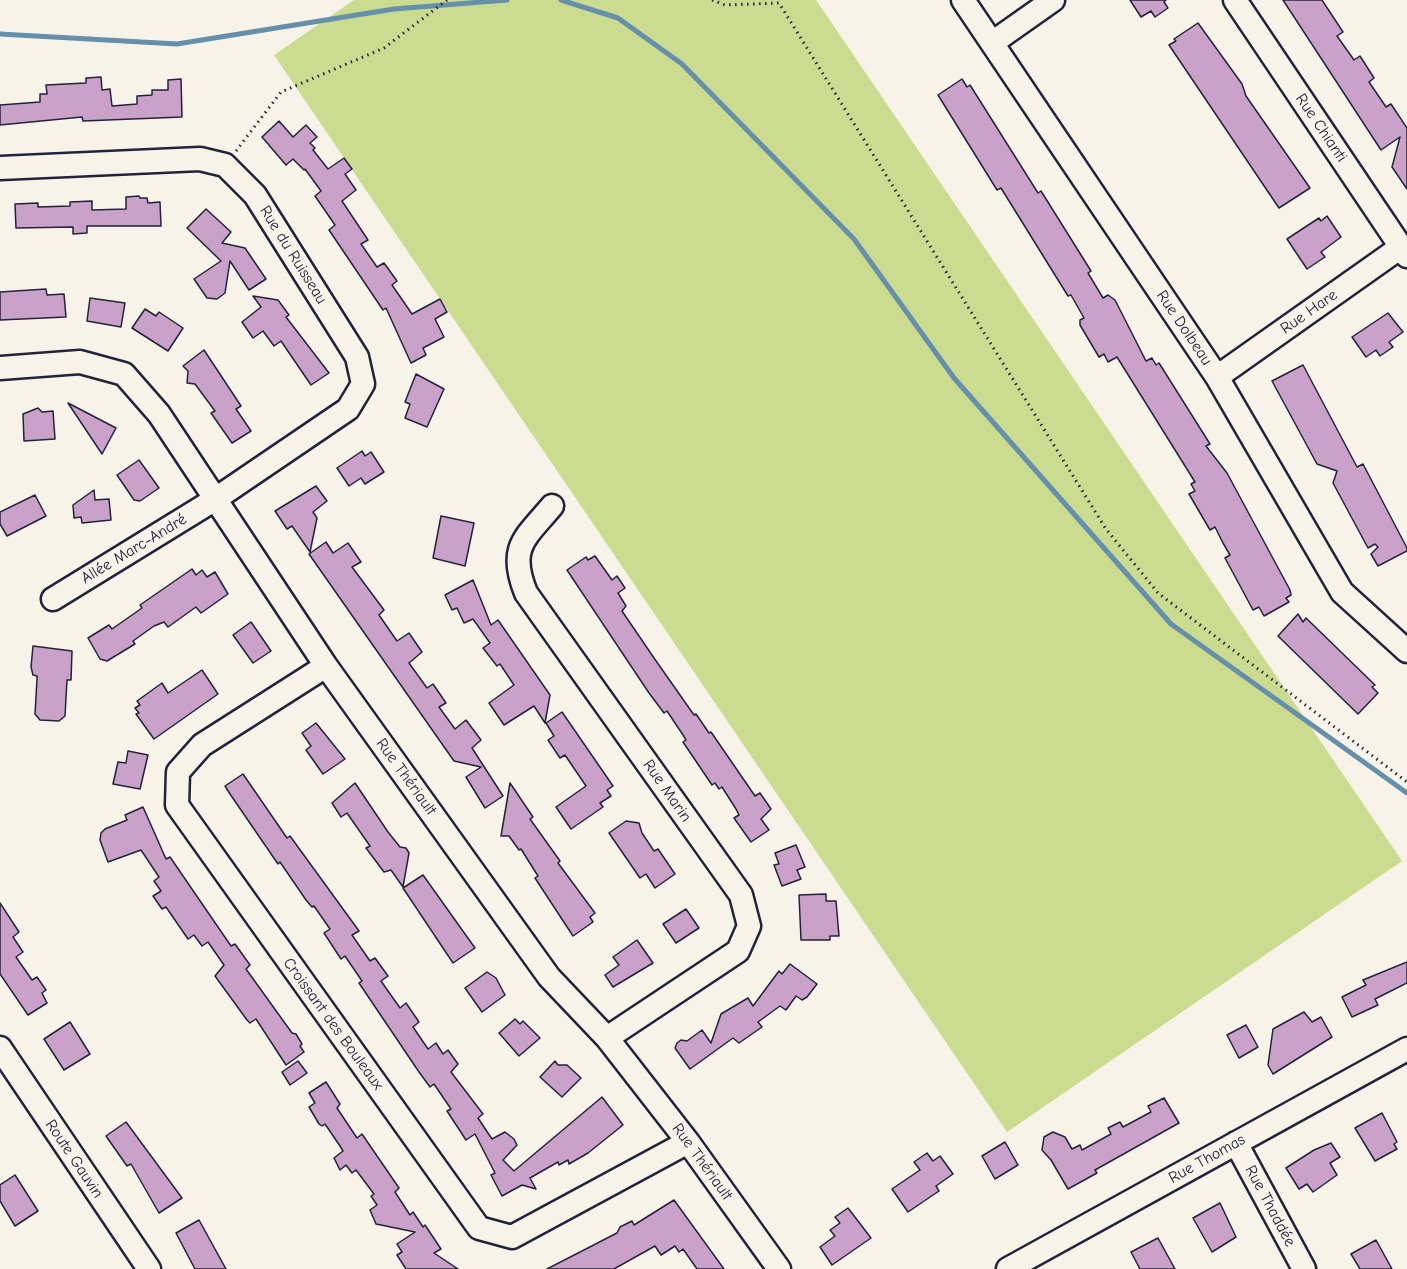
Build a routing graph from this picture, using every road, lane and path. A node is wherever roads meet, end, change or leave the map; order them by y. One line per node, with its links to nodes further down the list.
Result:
1 (447, 0): 8 (path)
2 (712, 0): 6 (path)
3 (963, 0): 7 (street, Rue Dolbeau)
4 (1053, 0): 7 (street)
5 (1235, 0): 10 (street, Rue Chianti)
6 (779, 1): 18 (path)
7 (992, 43): 12 (street, Rue Dolbeau)
8 (225, 165): 9 (street); 13 (street, Rue du Ruisseau)
9 (0, 168)
10 (1404, 251): 12 (street, Rue Hare)
11 (0, 368): 13 (street, Rue Thériault)
12 (1217, 378): 16 (street, Rue Dolbeau)
13 (214, 500): 15 (street, Allée Marc-André); 17 (street, Rue Thériault)
14 (552, 506): 19 (street, Rue Marin)
15 (53, 598)
16 (1407, 651)
17 (326, 666): 19 (street, Rue Thériault); 22 (street, Croissant des Bouleaux)
18 (1407, 782)
19 (608, 1038): 22 (street, Rue Thériault)
20 (0, 1048): 24 (street, Route Gauvin)
21 (1407, 1049): 23 (street, Rue Thomas)
22 (688, 1142): 25 (street, Rue Thériault)
23 (1236, 1143): 26 (street, Rue Thomas); 27 (street, Rue Thaddée)
24 (149, 1269)
25 (779, 1269)
26 (1008, 1269)
27 (1304, 1269)

